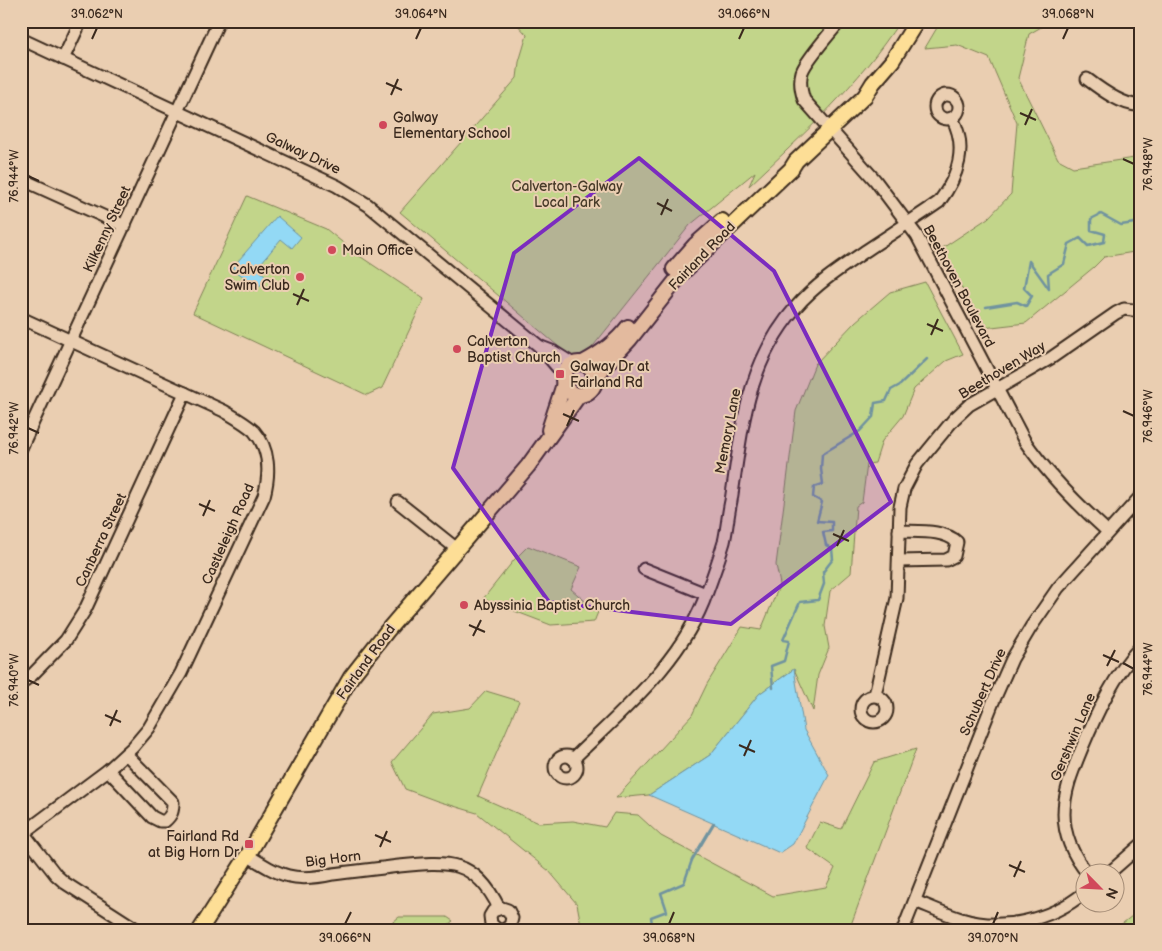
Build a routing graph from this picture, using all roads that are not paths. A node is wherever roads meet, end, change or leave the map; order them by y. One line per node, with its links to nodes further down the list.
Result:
1 (81, 21): 7 (street)
2 (219, 21): 11 (street, Kilkenny Street)
3 (840, 21): 13 (street, Beethoven Boulevard)
4 (917, 21): 9 (main road, Fairland Road)
5 (926, 21): 9 (main road, Fairland Road)
6 (21, 39): 7 (street, Galway Drive)
7 (63, 59): 11 (street, Galway Drive)
8 (1087, 79): 10 (street)
9 (865, 96): 13 (main road, Fairland Road)
10 (1141, 104)
11 (178, 112): 17 (street, Kilkenny Street); 21 (street, Galway Drive)
12 (952, 118): 16 (street, Memory Lane)
13 (830, 130): 14 (main road, Fairland Road); 16 (street, Beethoven Boulevard)
14 (796, 161): 22 (main road, Fairland Road); 23 (main road, Fairland Road)
15 (21, 179): 17 (street)
16 (908, 223): 25 (street, Beethoven Boulevard); 37 (street, Memory Lane)
17 (125, 226): 20 (street, Kilkenny Street)
18 (1140, 311): 25 (street, Beethoven Way)
19 (21, 318): 20 (street, Castleleigh Road)
20 (71, 340): 26 (street, Castleleigh Road); 29 (street, Kilkenny Street)
21 (539, 346): 22 (street, Galway Drive); 24 (street, Galway Drive)
22 (578, 363): 23 (main road); 24 (main road)
23 (595, 379): 27 (main road)
24 (564, 381): 27 (main road); 28 (main road, Fairland Road)
25 (996, 389): 32 (street, Beethoven Way); 33 (street, Beethoven Boulevard)
26 (185, 393): 39 (street, Canberra Street); 41 (street, Castleleigh Road)
27 (579, 395): 28 (main road, Fairland Road)
28 (546, 440): 34 (main road, Fairland Road)
29 (21, 448)
30 (1141, 496): 33 (street, Schubert Drive)
31 (398, 502): 34 (street)
32 (899, 531): 35 (street, Beethoven Way); 35 (street)
33 (1107, 531): 49 (street, Schubert Drive)
34 (457, 549): 46 (main road, Fairland Road)
35 (899, 561): 40 (street, Beethoven Way)
36 (644, 569): 37 (street)
37 (706, 594): 42 (street, Memory Lane)
38 (1141, 646): 47 (street, Gershwin Lane)
39 (21, 683)
40 (875, 695)
41 (126, 754): 43 (street, Castleleigh Road); 43 (street)
42 (573, 759)
43 (108, 770): 44 (street, Castleleigh Road)
44 (22, 833): 52 (street)
45 (1141, 845): 48 (street)
46 (247, 855): 51 (street, Big Horn); 53 (main road, Fairland Road)
47 (1081, 864)
48 (1119, 864)
49 (915, 901): 50 (street); 56 (street, Schubert Drive)
50 (1074, 902)
51 (499, 908): 54 (street); 55 (street, Big Horn)
52 (138, 930)
53 (200, 930)
54 (498, 930)
55 (503, 930)
56 (903, 930)

